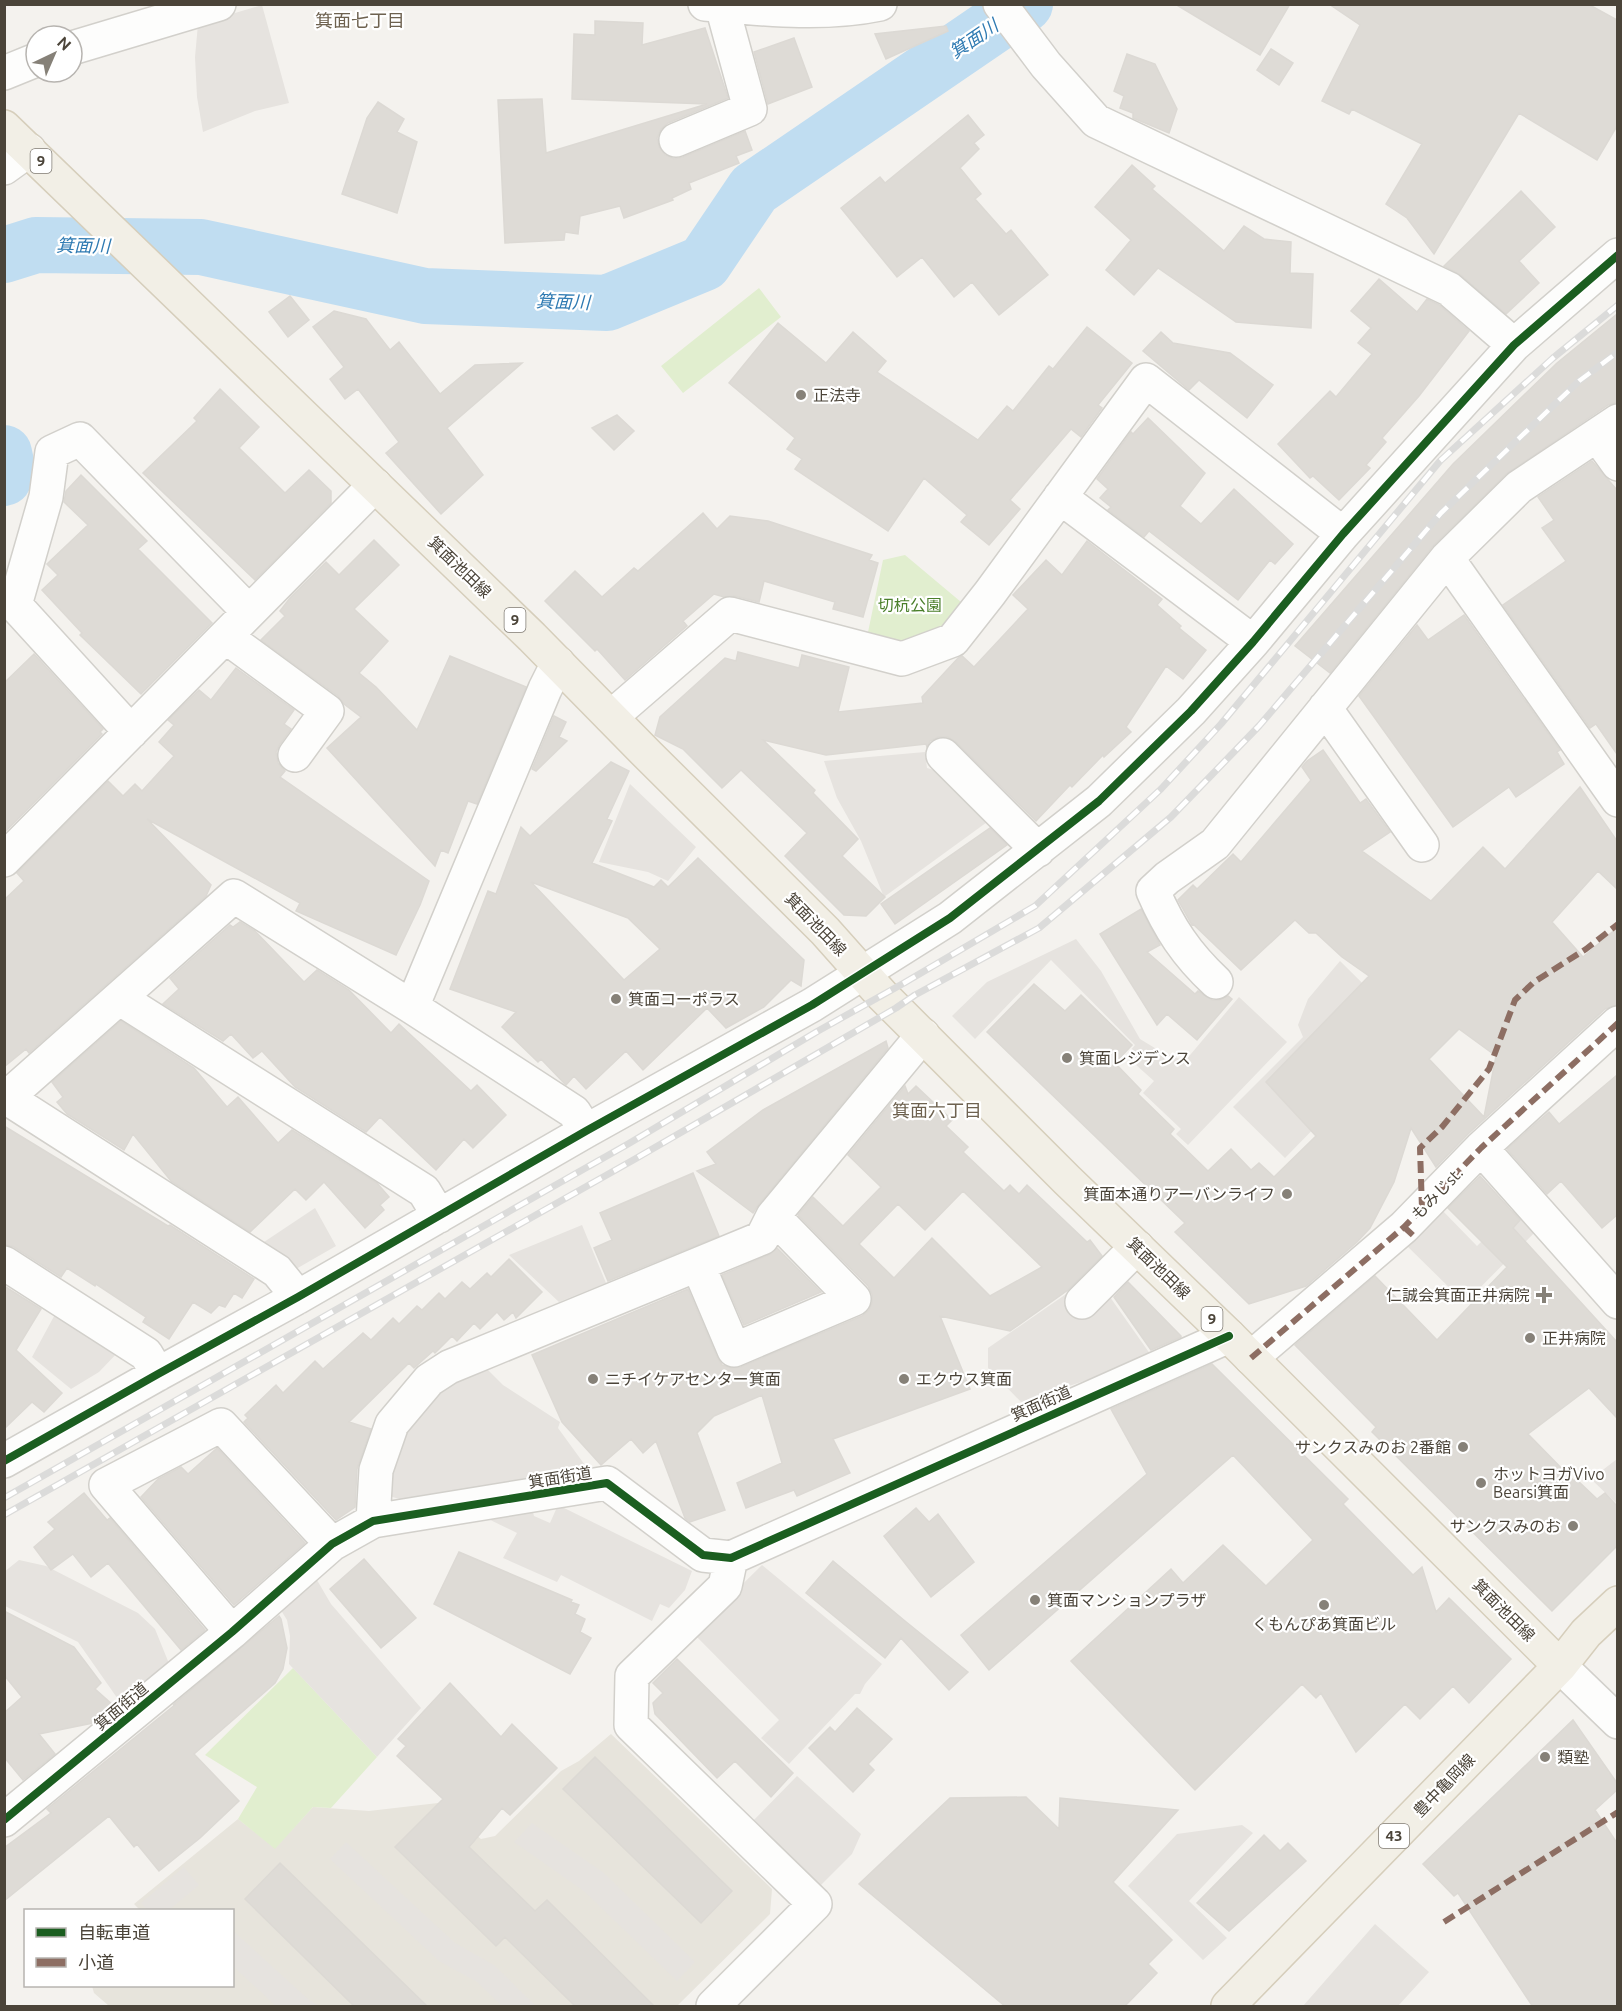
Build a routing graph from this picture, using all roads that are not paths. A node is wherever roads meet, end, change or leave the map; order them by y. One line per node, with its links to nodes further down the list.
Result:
1 (219, 4): 6 (street)
2 (1000, 4): 13 (street)
3 (713, 5): 5 (street); 10 (street)
4 (863, 6): 5 (street)
5 (763, 7)
6 (84, 44)
7 (24, 65): 8 (street)
8 (4, 74)
9 (4, 127): 11 (main road, 箕面池田線 / 9)
10 (676, 140)
11 (17, 159): 16 (main road, 箕面池田線 / 9)
12 (1617, 255): 13 (street)
13 (1514, 345): 18 (street)
14 (1607, 428): 15 (street); 19 (street)
15 (1617, 464)
16 (375, 485): 20 (street); 23 (main road, 箕面池田線 / 9)
17 (1060, 497): 18 (street); 22 (street); 25 (street)
18 (1343, 534): 22 (street)
19 (1447, 558): 24 (street); 29 (street)
20 (249, 612): 21 (street); 26 (street)
21 (226, 637): 26 (street); 27 (street)
22 (1253, 642): 31 (street)
23 (558, 663): 25 (main road, 箕面池田線 / 9); 36 (street)
24 (1325, 708): 30 (street); 34 (street)
25 (611, 717): 33 (main road, 箕面池田線 / 9)
26 (131, 732): 32 (street)
27 (295, 755)
28 (943, 755): 31 (street)
29 (1617, 800)
30 (1422, 845)
31 (1038, 850): 33 (street)
32 (4, 860)
33 (862, 973): 38 (main road, 箕面池田線 / 9); 40 (street)
34 (1216, 982)
35 (119, 998): 36 (street); 39 (street); 42 (street)
36 (412, 1007): 40 (street)
37 (1617, 1023): 41 (street, もみじst.)
38 (923, 1035): 43 (street); 44 (main road, 箕面池田線 / 9)
39 (6, 1099): 48 (street)
40 (586, 1131): 42 (street)
41 (1481, 1148): 47 (street); 50 (street, もみじst.)
42 (439, 1216): 48 (street)
43 (773, 1216): 46 (street); 46 (street)
44 (1137, 1247): 49 (street); 50 (main road, 箕面池田線 / 9)
45 (4, 1263): 51 (street)
46 (698, 1265): 53 (street)
47 (1612, 1284)
48 (298, 1298): 51 (street)
49 (1082, 1302)
50 (1240, 1347): 55 (street, 箕面街道); 58 (main road, 箕面池田線 / 9)
51 (158, 1374): 52 (street)
52 (4, 1461)
53 (373, 1521): 54 (street, 箕面街道); 55 (street, 箕面街道)
54 (332, 1544): 57 (street, 箕面街道); 57 (street)
55 (731, 1558): 61 (street)
56 (1617, 1603): 58 (main road)
57 (232, 1632): 60 (street, 箕面街道)
58 (1560, 1666): 59 (street); 62 (main road, 豊中亀岡線 / 43)
59 (1617, 1722)
60 (9, 1807)
61 (713, 2007)
62 (1228, 2007)

